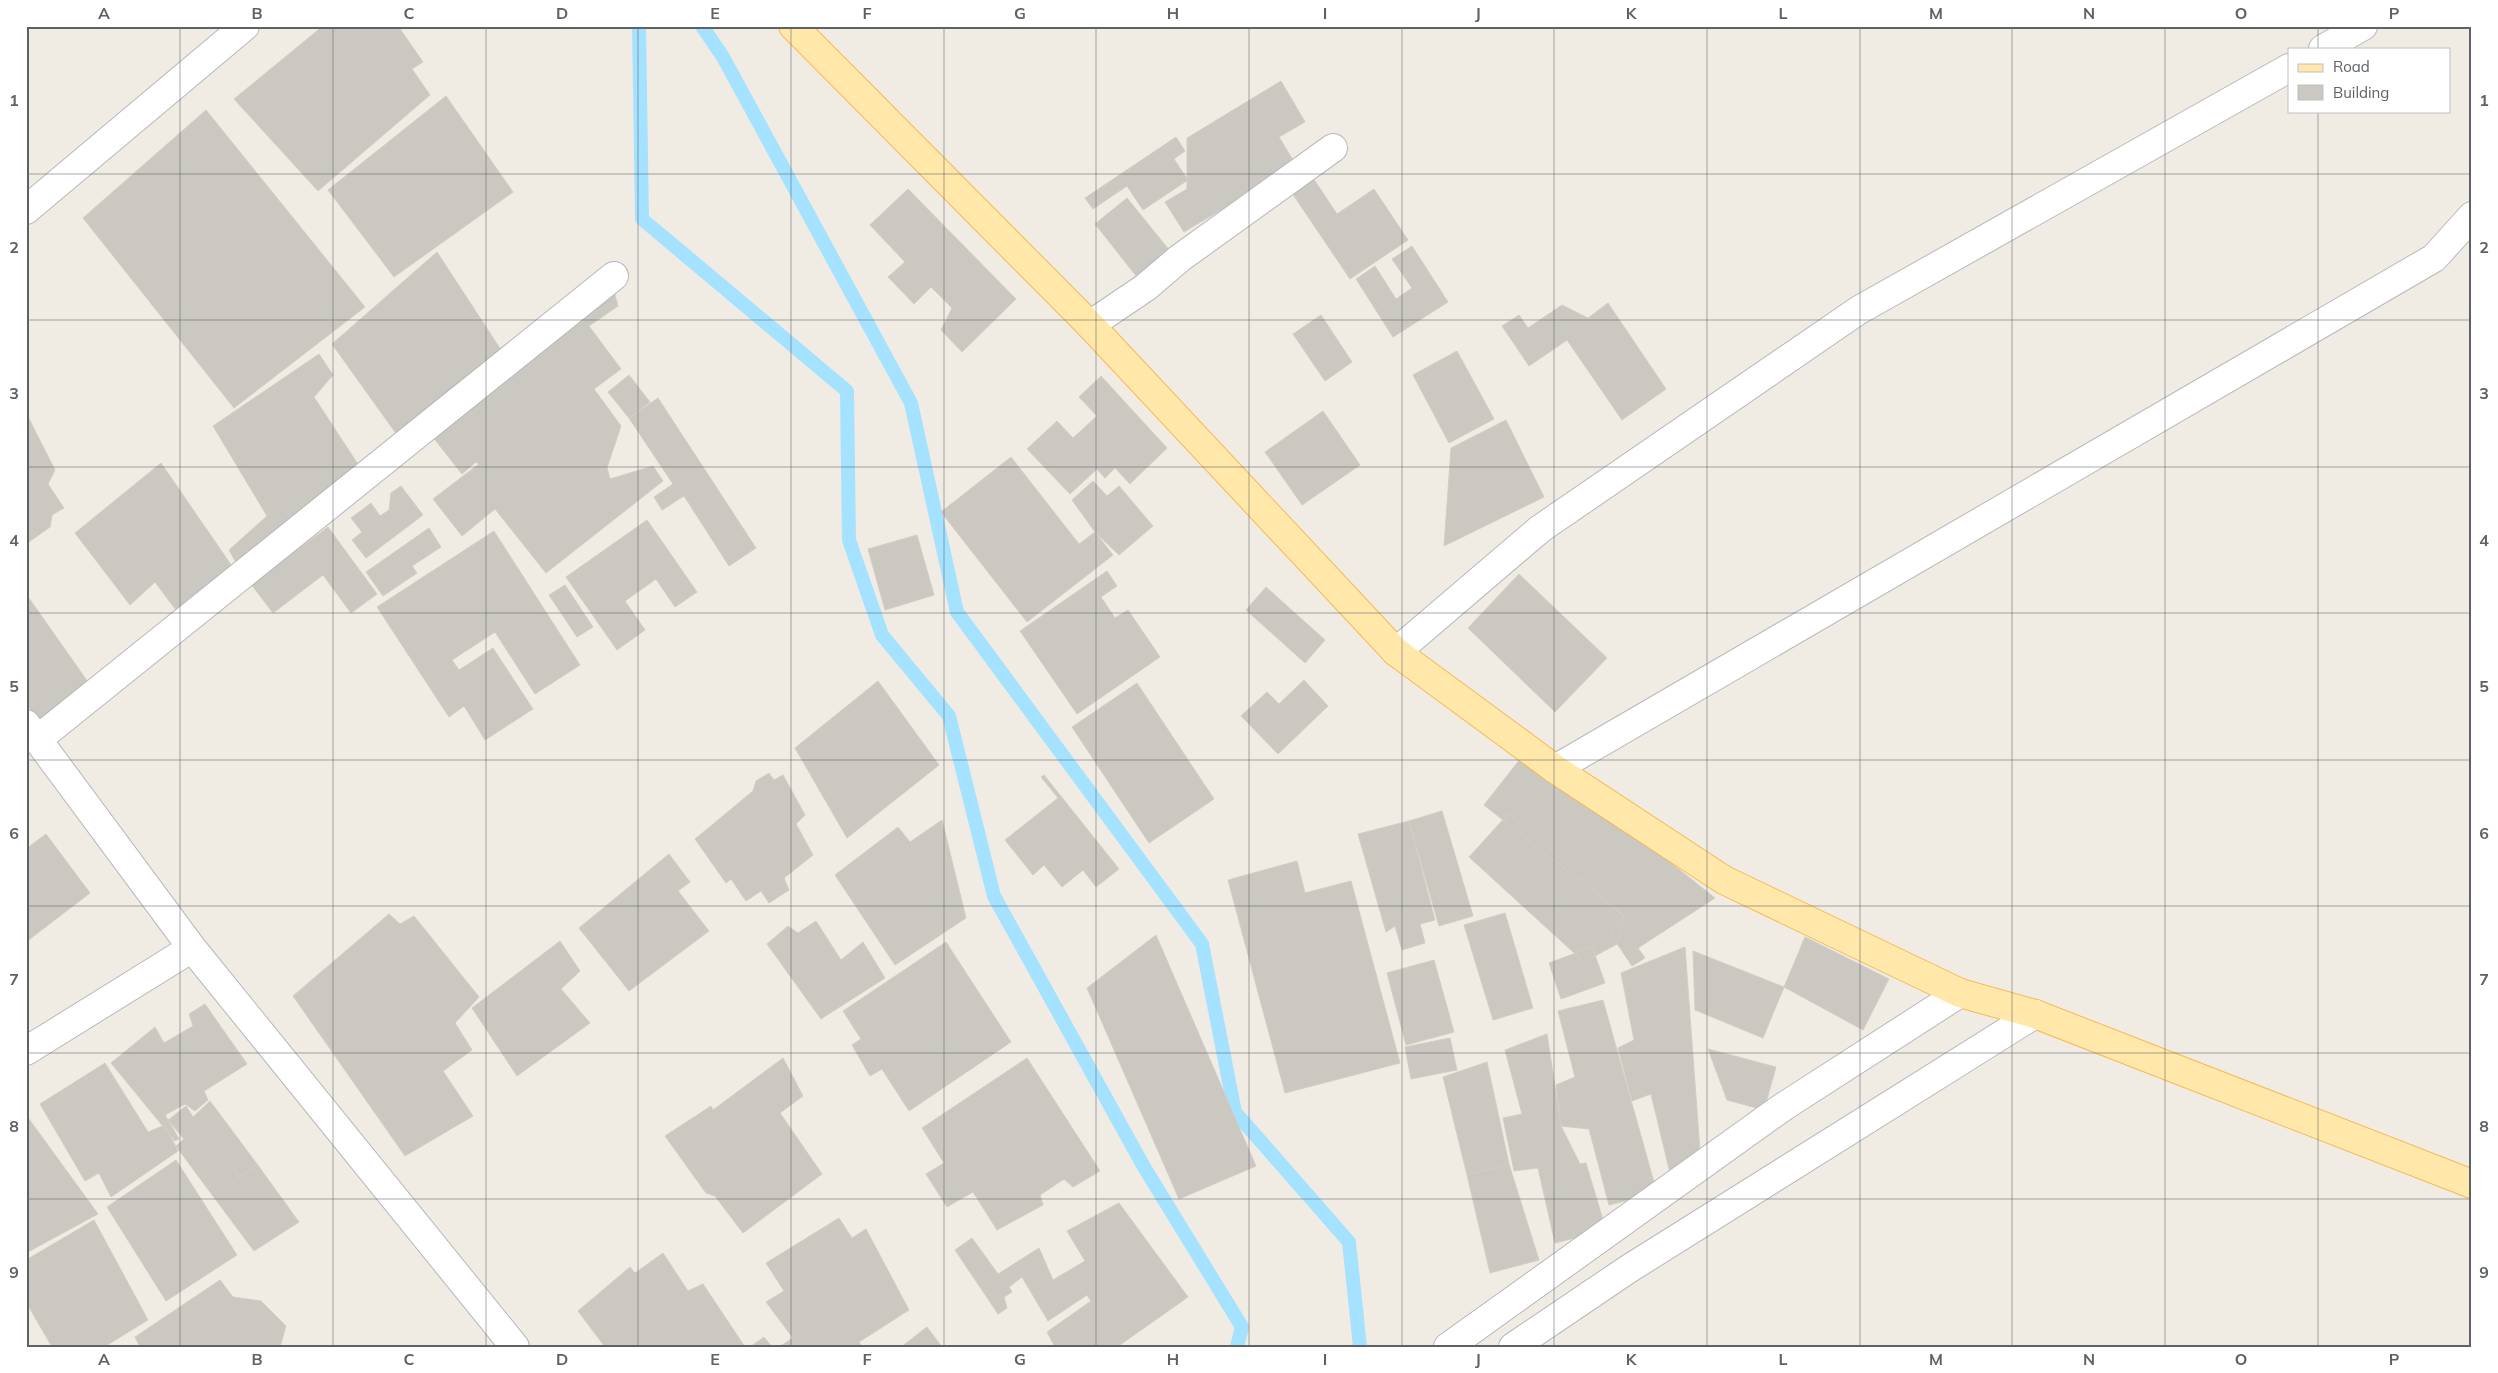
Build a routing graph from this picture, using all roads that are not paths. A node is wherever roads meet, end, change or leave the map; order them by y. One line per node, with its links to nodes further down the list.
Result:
1 (245, 26): 7 (street)
2 (793, 26): 10 (main road)
3 (2363, 26): 4 (street)
4 (2325, 48)
5 (2288, 69): 11 (street)
6 (1333, 148): 10 (street)
7 (26, 210)
8 (2472, 216): 13 (street)
9 (614, 276): 12 (street)
10 (1090, 325): 11 (main road)
11 (1396, 652): 13 (main road)
12 (32, 731): 14 (street)
13 (1555, 769): 15 (main road)
14 (192, 948): 17 (street); 19 (street)
15 (1960, 993): 16 (main road); 20 (street)
16 (2035, 1014): 18 (main road); 21 (street)
17 (26, 1051)
18 (2472, 1184)
19 (515, 1347)
20 (1448, 1347)
21 (1513, 1347)

